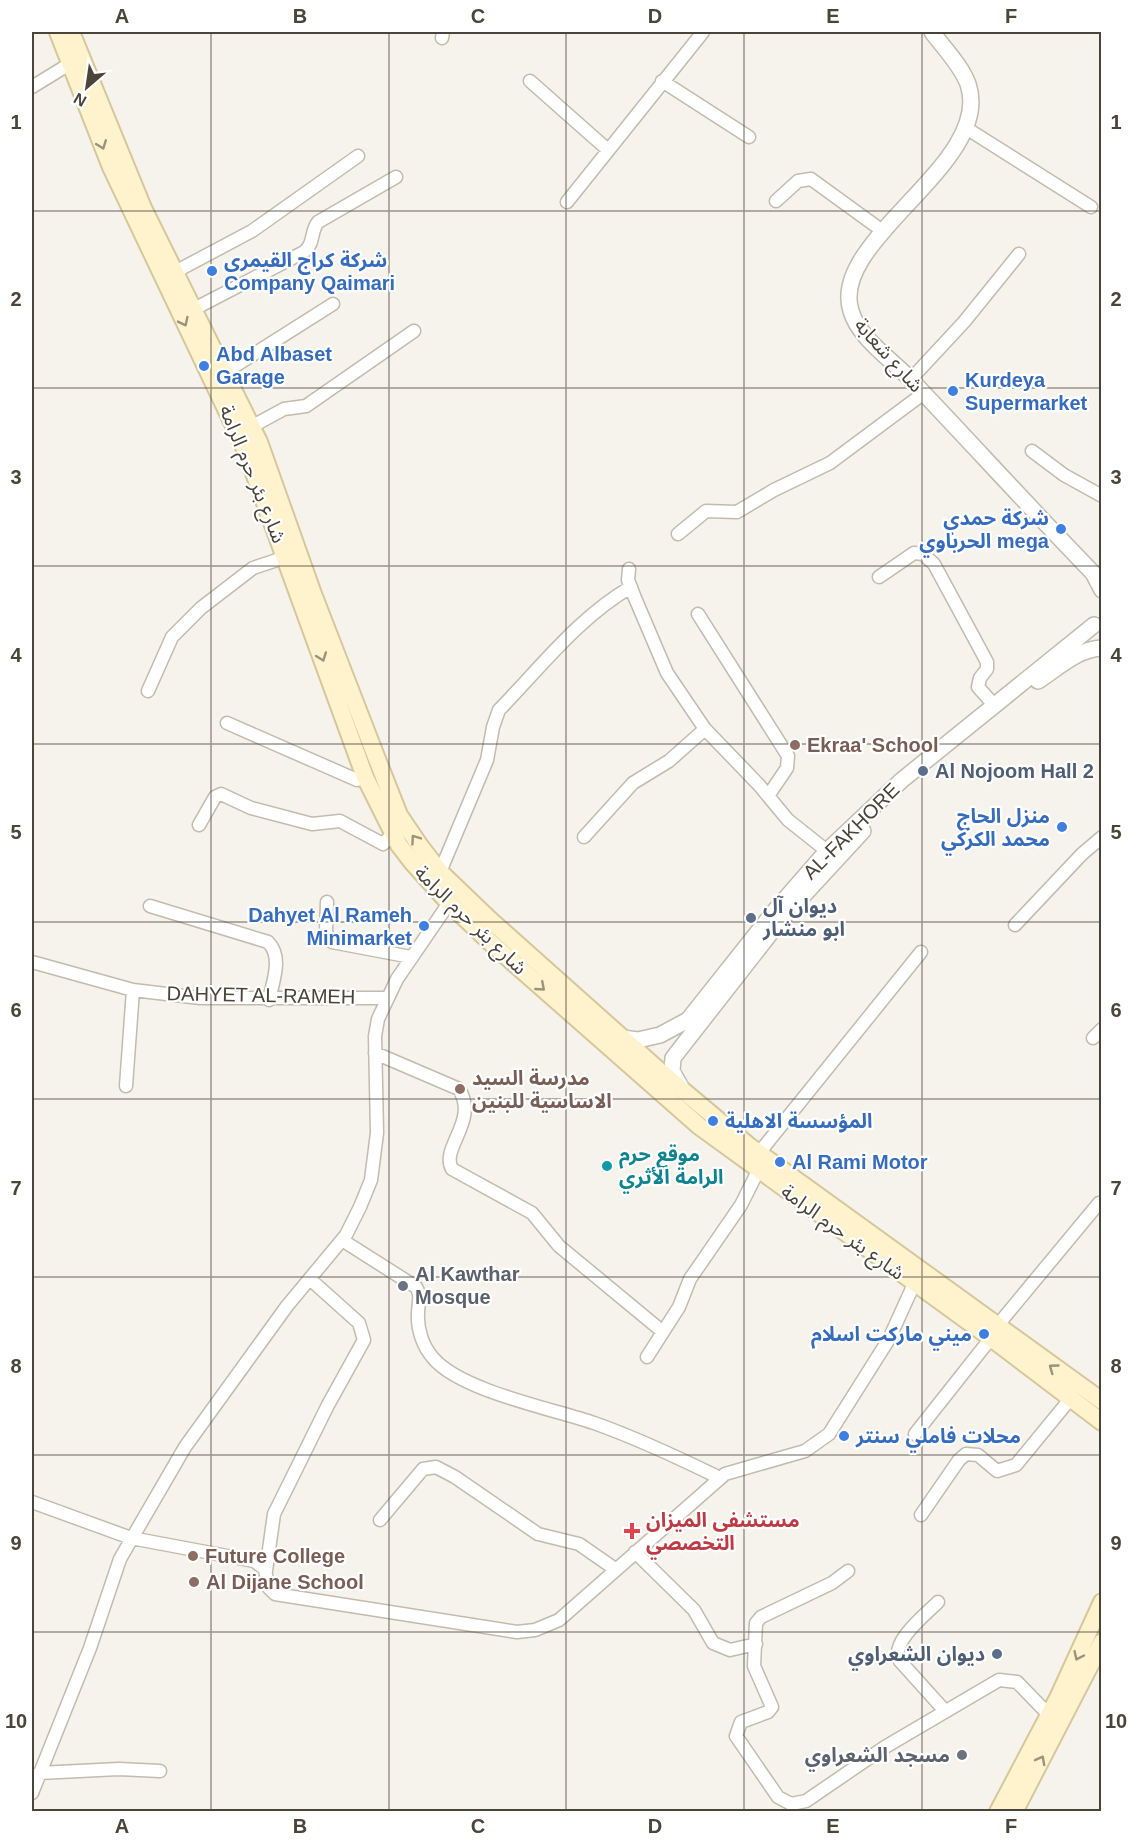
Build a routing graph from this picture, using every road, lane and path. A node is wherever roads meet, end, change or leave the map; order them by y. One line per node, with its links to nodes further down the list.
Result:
1 (58, 32): 5 (main road, شارع بئر حرم الرامة)
2 (71, 32): 19 (main road, شارع بئر حرم الرامة)
3 (703, 32): 7 (street)
4 (932, 32): 9 (street, شارع شعابة)
5 (71, 63): 8 (street); 30 (main road, شارع بئر حرم الرامة, one-way to 30)
6 (530, 81): 11 (street)
7 (662, 81): 10 (street); 11 (street)
8 (32, 87)
9 (966, 128): 16 (street); 17 (street, شارع شعابة)
10 (749, 136)
11 (608, 150): 15 (street)
12 (358, 156): 19 (street)
13 (396, 177): 21 (street)
14 (776, 201): 17 (street)
15 (567, 202)
16 (1091, 207)
17 (884, 232): 24 (street, شارع شعابة)
18 (1019, 254): 24 (street)
19 (173, 273): 21 (main road, شارع بئر حرم الرامة)
20 (333, 304): 23 (street)
21 (192, 310): 23 (main road, شارع بئر حرم الرامة)
22 (414, 331): 26 (street)
23 (224, 373): 26 (main road, شارع بئر حرم الرامة)
24 (911, 379): 25 (street, شارع شعابة)
25 (924, 393): 29 (street); 34 (street, شارع شعابة)
26 (251, 427): 49 (main road, شارع بئر حرم الرامة, one-way to 26)
27 (1032, 451): 28 (street)
28 (1101, 496)
29 (678, 534)
30 (286, 557): 38 (street); 42 (main road, شارع بئر حرم الرامة, one-way to 42)
31 (629, 569): 33 (street)
32 (879, 577): 39 (street)
33 (631, 588): 41 (street); 49 (street)
34 (1101, 590)
35 (698, 614): 43 (street)
36 (1098, 620): 37 (street); 39 (street, AL-FAKHORE)
37 (1101, 646): 63 (street, AL-FAKHORE)
38 (148, 691)
39 (994, 705): 48 (street, AL-FAKHORE)
40 (227, 723): 42 (street)
41 (705, 729): 43 (street); 46 (street)
42 (365, 777): 45 (main road, شارع بئر حرم الرامة)
43 (768, 796): 48 (street)
44 (199, 825): 45 (street)
45 (394, 832): 51 (main road, شارع بئر حرم الرامة)
46 (584, 837)
47 (1101, 837): 53 (street)
48 (827, 851): 60 (street, AL-FAKHORE)
49 (440, 872): 61 (main road, شارع بئر حرم الرامة)
50 (327, 902): 55 (street)
51 (449, 903): 55 (street); 63 (main road, شارع بئر حرم الرامة, one-way to 63)
52 (150, 906): 59 (street)
53 (1015, 925)
54 (921, 952): 65 (street)
55 (411, 957): 58 (street)
56 (32, 962): 57 (street, DAHYET AL-RAMEH)
57 (133, 990): 59 (street, DAHYET AL-RAMEH); 64 (street)
58 (386, 998): 59 (street, DAHYET AL-RAMEH); 62 (street)
59 (269, 1000)
60 (688, 1020): 61 (street, AL-FAKHORE); 63 (street)
61 (622, 1038): 63 (main road, شارع بئر حرم الرامة)
62 (375, 1053): 68 (street); 71 (street)
63 (657, 1070): 65 (main road, شارع بئر حرم الرامة); 66 (main road, شارع بئر حرم الرامة)
64 (126, 1086)
65 (759, 1153): 72 (main road, شارع بئر حرم الرامة)
66 (759, 1171): 70 (main road, شارع بئر حرم الرامة); 71 (street)
67 (1099, 1203): 72 (street)
68 (342, 1240): 69 (street); 78 (street)
69 (311, 1280): 82 (street); 85 (street)
70 (914, 1284): 72 (main road, شارع بئر حرم الرامة); 78 (street)
71 (663, 1332): 73 (street)
72 (994, 1332): 74 (main road, شارع بئر حرم الرامة); 75 (main road, شارع بئر حرم الرامة, one-way to 72); 77 (street)
73 (648, 1357)
74 (1071, 1398): 76 (main road, شارع بئر حرم الرامة); 80 (street)
75 (1101, 1401)
76 (1101, 1422)
77 (915, 1434)
78 (720, 1478): 83 (street)
79 (32, 1502): 82 (street)
80 (921, 1515)
81 (380, 1520): 84 (street)
82 (132, 1538): 85 (street); 94 (street)
83 (635, 1551): 84 (street); 90 (street)
84 (615, 1569): 85 (street)
85 (266, 1571)
86 (848, 1571): 90 (street)
87 (938, 1602): 91 (street)
88 (1101, 1602): 92 (main road, one-way to 92)
89 (1101, 1642): 98 (main road, one-way to 89)
90 (756, 1644): 96 (street)
91 (945, 1711): 92 (street); 96 (street)
92 (1049, 1715): 97 (main road)
93 (160, 1772): 94 (street)
94 (39, 1773): 95 (street)
95 (32, 1793)
96 (789, 1808)
97 (998, 1812)
98 (1014, 1812)

